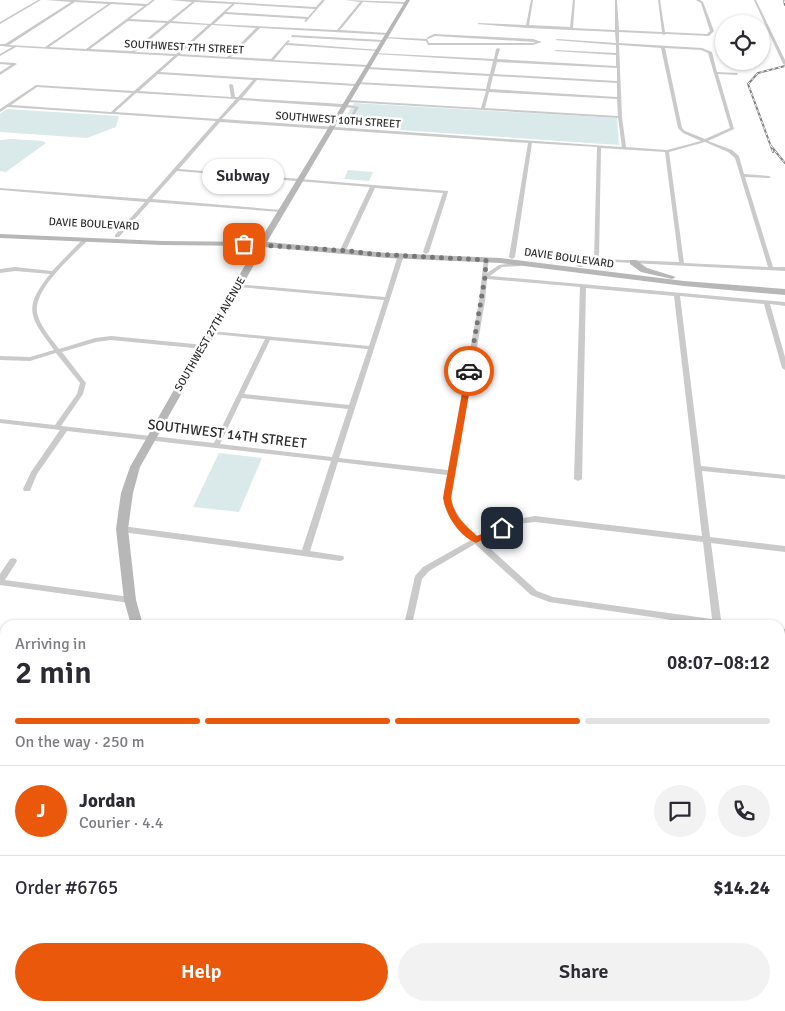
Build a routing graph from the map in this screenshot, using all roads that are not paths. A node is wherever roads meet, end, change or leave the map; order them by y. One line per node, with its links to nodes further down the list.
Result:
1 (40, 0): 27 (street)
2 (47, 0): 17 (street)
3 (154, 0): 20 (street)
4 (171, 0): 14 (street)
5 (286, 0): 21 (street)
6 (324, 0): 22 (street)
7 (346, 0): 15 (street)
8 (532, 0): 31 (street)
9 (574, 0): 33 (street)
10 (616, 0): 35 (street)
11 (659, 0): 36 (street)
12 (698, 0): 36 (street)
13 (755, 0): 62 (street)
14 (196, 1): 19 (street); 26 (street)
15 (362, 1): 16 (street); 34 (street)
16 (407, 1): 39 (main road, SOUTHWEST 27TH AVENUE)
17 (75, 2): 18 (street); 46 (street)
18 (111, 3): 20 (street); 49 (street)
19 (234, 3): 21 (street); 23 (street)
20 (147, 5): 25 (street)
21 (280, 6): 22 (street)
22 (317, 8): 24 (street)
23 (224, 13): 24 (street); 28 (street)
24 (308, 18): 32 (street)
25 (127, 20): 26 (street); 50 (street)
26 (169, 22): 28 (street); 53 (street)
27 (0, 23)
28 (212, 24): 30 (street); 57 (street)
29 (479, 24): 31 (street)
30 (259, 27): 32 (street); 58 (street)
31 (526, 27): 33 (street)
32 (298, 29): 34 (street); 37 (street)
33 (571, 29): 35 (street)
34 (338, 31): 39 (street)
35 (617, 31): 36 (street); 44 (street)
36 (664, 34)
37 (292, 36): 39 (street); 43 (street)
38 (464, 36): 40 (street); 42 (street); 42 (street)
39 (386, 37): 40 (street); 54 (main road, SOUTHWEST 27TH AVENUE)
40 (428, 39): 42 (street)
41 (557, 40): 44 (street)
42 (462, 43)
43 (285, 44): 54 (street); 59 (street)
44 (617, 44): 48 (street); 55 (street)
45 (0, 45): 46 (street, SOUTHWEST 7TH STREET)
46 (6, 45): 47 (street, SOUTHWEST 7TH STREET)
47 (15, 46): 49 (street, SOUTHWEST 7TH STREET); 56 (street)
48 (663, 47): 66 (street); 88 (street)
49 (46, 48): 50 (street, SOUTHWEST 7TH STREET)
50 (87, 50): 53 (street, SOUTHWEST 7TH STREET)
51 (498, 50): 60 (street)
52 (556, 51): 55 (street)
53 (133, 52): 57 (street, SOUTHWEST 7TH STREET)
54 (377, 52): 60 (street); 63 (main road, SOUTHWEST 27TH AVENUE)
55 (618, 54): 64 (street)
56 (0, 55)
57 (177, 55): 58 (street, SOUTHWEST 7TH STREET); 65 (street)
58 (228, 58): 59 (street, SOUTHWEST 7TH STREET)
59 (271, 60): 63 (street, SOUTHWEST 7TH STREET)
60 (495, 60): 64 (street); 69 (street)
61 (0, 63): 67 (street)
62 (785, 64)
63 (367, 67): 69 (street, SOUTHWEST 7TH STREET); 72 (main road, SOUTHWEST 27TH AVENUE)
64 (618, 67): 71 (street)
65 (157, 73): 70 (street); 75 (street)
66 (717, 73): 68 (street); 88 (street, SOUTHWEST 10TH STREET)
67 (0, 74)
68 (737, 74)
69 (491, 75): 71 (street, SOUTHWEST 7TH STREET); 74 (street)
70 (256, 79): 72 (street); 76 (street)
71 (619, 82): 77 (street)
72 (357, 84): 74 (street); 78 (main road, SOUTHWEST 27TH AVENUE)
73 (231, 85): 76 (street)
74 (487, 91): 77 (street); 80 (street)
75 (136, 92): 76 (street); 79 (street); 82 (street)
76 (236, 98): 78 (street); 84 (street)
77 (620, 98): 83 (street)
78 (345, 103): 80 (street); 85 (street); 86 (main road, SOUTHWEST 27TH AVENUE)
79 (8, 106): 81 (street); 82 (street, SOUTHWEST 10TH STREET)
80 (483, 109): 83 (street)
81 (0, 111)
82 (112, 112): 84 (street, SOUTHWEST 10TH STREET)
83 (620, 117): 90 (street)
84 (220, 120): 86 (street, SOUTHWEST 10TH STREET); 92 (street)
85 (360, 123)
86 (330, 128): 87 (street, SOUTHWEST 10TH STREET); 95 (main road, SOUTHWEST 27TH AVENUE)
87 (530, 141): 89 (street, SOUTHWEST 10TH STREET); 110 (street)
88 (704, 141): 91 (street, SOUTHWEST 10TH STREET); 93 (street)
89 (599, 146): 90 (street, SOUTHWEST 10TH STREET); 114 (street)
90 (624, 148): 91 (street, SOUTHWEST 10TH STREET)
91 (667, 151): 117 (street)
92 (176, 170): 95 (street); 99 (street)
93 (743, 175): 94 (street); 120 (street)
94 (770, 177)
95 (299, 180): 96 (street); 100 (main road, SOUTHWEST 27TH AVENUE)
96 (373, 186): 107 (street); 108 (street)
97 (2, 189): 98 (street); 99 (street)
98 (0, 194)
99 (150, 201): 100 (street); 103 (street)
100 (281, 211): 106 (main road, SOUTHWEST 27TH AVENUE)
101 (0, 231): 103 (main road, DAVIE BOULEVARD)
102 (0, 236): 104 (main road, DAVIE BOULEVARD)
103 (117, 236): 104 (main road); 105 (main road, DAVIE BOULEVARD)
104 (85, 240): 105 (main road, DAVIE BOULEVARD); 123 (street)
105 (188, 242): 106 (main road, DAVIE BOULEVARD)
106 (261, 245): 107 (main road, DAVIE BOULEVARD); 126 (main road, SOUTHWEST 27TH AVENUE)
107 (346, 250): 108 (main road, DAVIE BOULEVARD); 109 (main road, DAVIE BOULEVARD)
108 (426, 252): 110 (main road, DAVIE BOULEVARD)
109 (401, 255): 111 (main road, DAVIE BOULEVARD); 131 (street)
110 (512, 257): 111 (main road); 112 (main road, DAVIE BOULEVARD)
111 (472, 259): 113 (main road, DAVIE BOULEVARD)
112 (534, 259): 115 (main road); 118 (main road, DAVIE BOULEVARD)
113 (486, 260): 115 (main road, DAVIE BOULEVARD); 124 (street)
114 (596, 260): 116 (street); 118 (main road)
115 (503, 261): 119 (main road, DAVIE BOULEVARD); 124 (street)
116 (633, 262): 117 (street); 125 (main road)
117 (682, 264): 120 (street)
118 (580, 265): 125 (main road, DAVIE BOULEVARD)
119 (544, 266): 124 (street); 129 (main road, DAVIE BOULEVARD)
120 (771, 268): 121 (street)
121 (785, 269)
122 (0, 271): 123 (street)
123 (54, 273): 138 (street)
124 (485, 274): 127 (street); 149 (street)
125 (678, 279): 128 (main road, DAVIE BOULEVARD)
126 (238, 285): 131 (street); 134 (main road, SOUTHWEST 27TH AVENUE)
127 (583, 285): 130 (street); 151 (street)
128 (785, 286)
129 (785, 292)
130 (676, 295): 132 (street); 148 (street)
131 (387, 299): 137 (street)
132 (767, 303): 133 (street); 140 (street)
133 (785, 304)
134 (213, 332): 135 (street); 136 (main road, SOUTHWEST 27TH AVENUE)
135 (268, 338): 137 (street); 141 (street)
136 (204, 347): 138 (street); 145 (main road, SOUTHWEST 27TH AVENUE)
137 (372, 348): 142 (street)
138 (58, 350): 139 (street); 144 (street)
139 (0, 358)
140 (785, 368)
141 (240, 396): 142 (street); 146 (street)
142 (352, 407): 147 (street)
143 (0, 421): 144 (street, SOUTHWEST 14TH STREET)
144 (61, 428): 145 (street, SOUTHWEST 14TH STREET); 152 (street)
145 (151, 438): 146 (street, SOUTHWEST 14TH STREET); 153 (main road, SOUTHWEST 27TH AVENUE)
146 (216, 446): 147 (street, SOUTHWEST 14TH STREET)
147 (334, 460): 149 (street, SOUTHWEST 14TH STREET); 157 (street)
148 (699, 468): 150 (street); 155 (street)
149 (451, 473): 154 (street)
150 (785, 478)
151 (578, 479)
152 (27, 489)
153 (122, 529): 157 (street); 161 (main road, SOUTHWEST 27TH AVENUE)
154 (476, 540): 155 (street); 163 (street); 164 (street)
155 (708, 540): 156 (street); 165 (street)
156 (785, 549)
157 (305, 553): 158 (street)
158 (340, 558)
159 (13, 560): 160 (street)
160 (0, 581): 161 (street)
161 (130, 600): 162 (main road, SOUTHWEST 27TH AVENUE)
162 (136, 620)
163 (409, 620)
164 (690, 620)
165 (717, 620)

